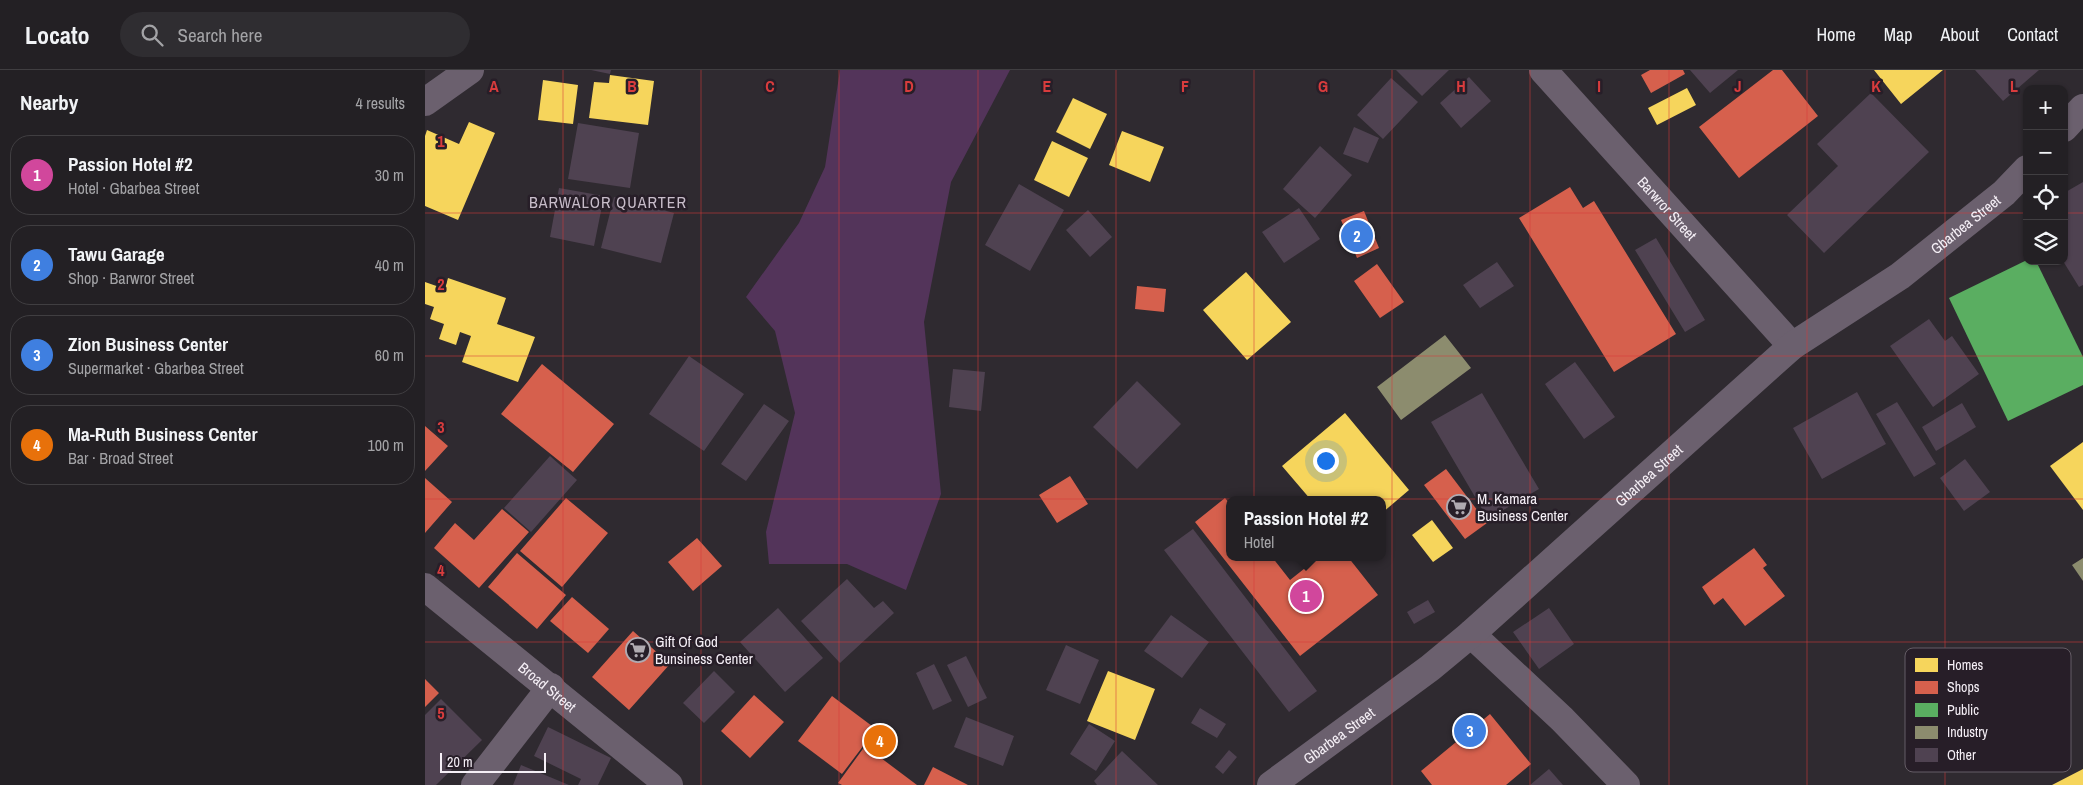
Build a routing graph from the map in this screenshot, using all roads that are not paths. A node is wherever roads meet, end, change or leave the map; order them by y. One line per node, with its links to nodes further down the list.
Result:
1 (470, 70): 3 (street)
2 (1543, 70): 7 (street, Barwror Street)
3 (425, 102)
4 (2083, 108): 5 (street)
5 (2068, 124)
6 (2023, 173): 7 (street, Gbarbea Street)
7 (1792, 346): 9 (street, Gbarbea Street)
8 (425, 587): 10 (street, Broad Street)
9 (1471, 634): 13 (street, Gbarbea Street); 14 (street)
10 (551, 688): 11 (street); 12 (street, Broad Street)
11 (475, 785)
12 (669, 785)
13 (1271, 785)
14 (1626, 785)

